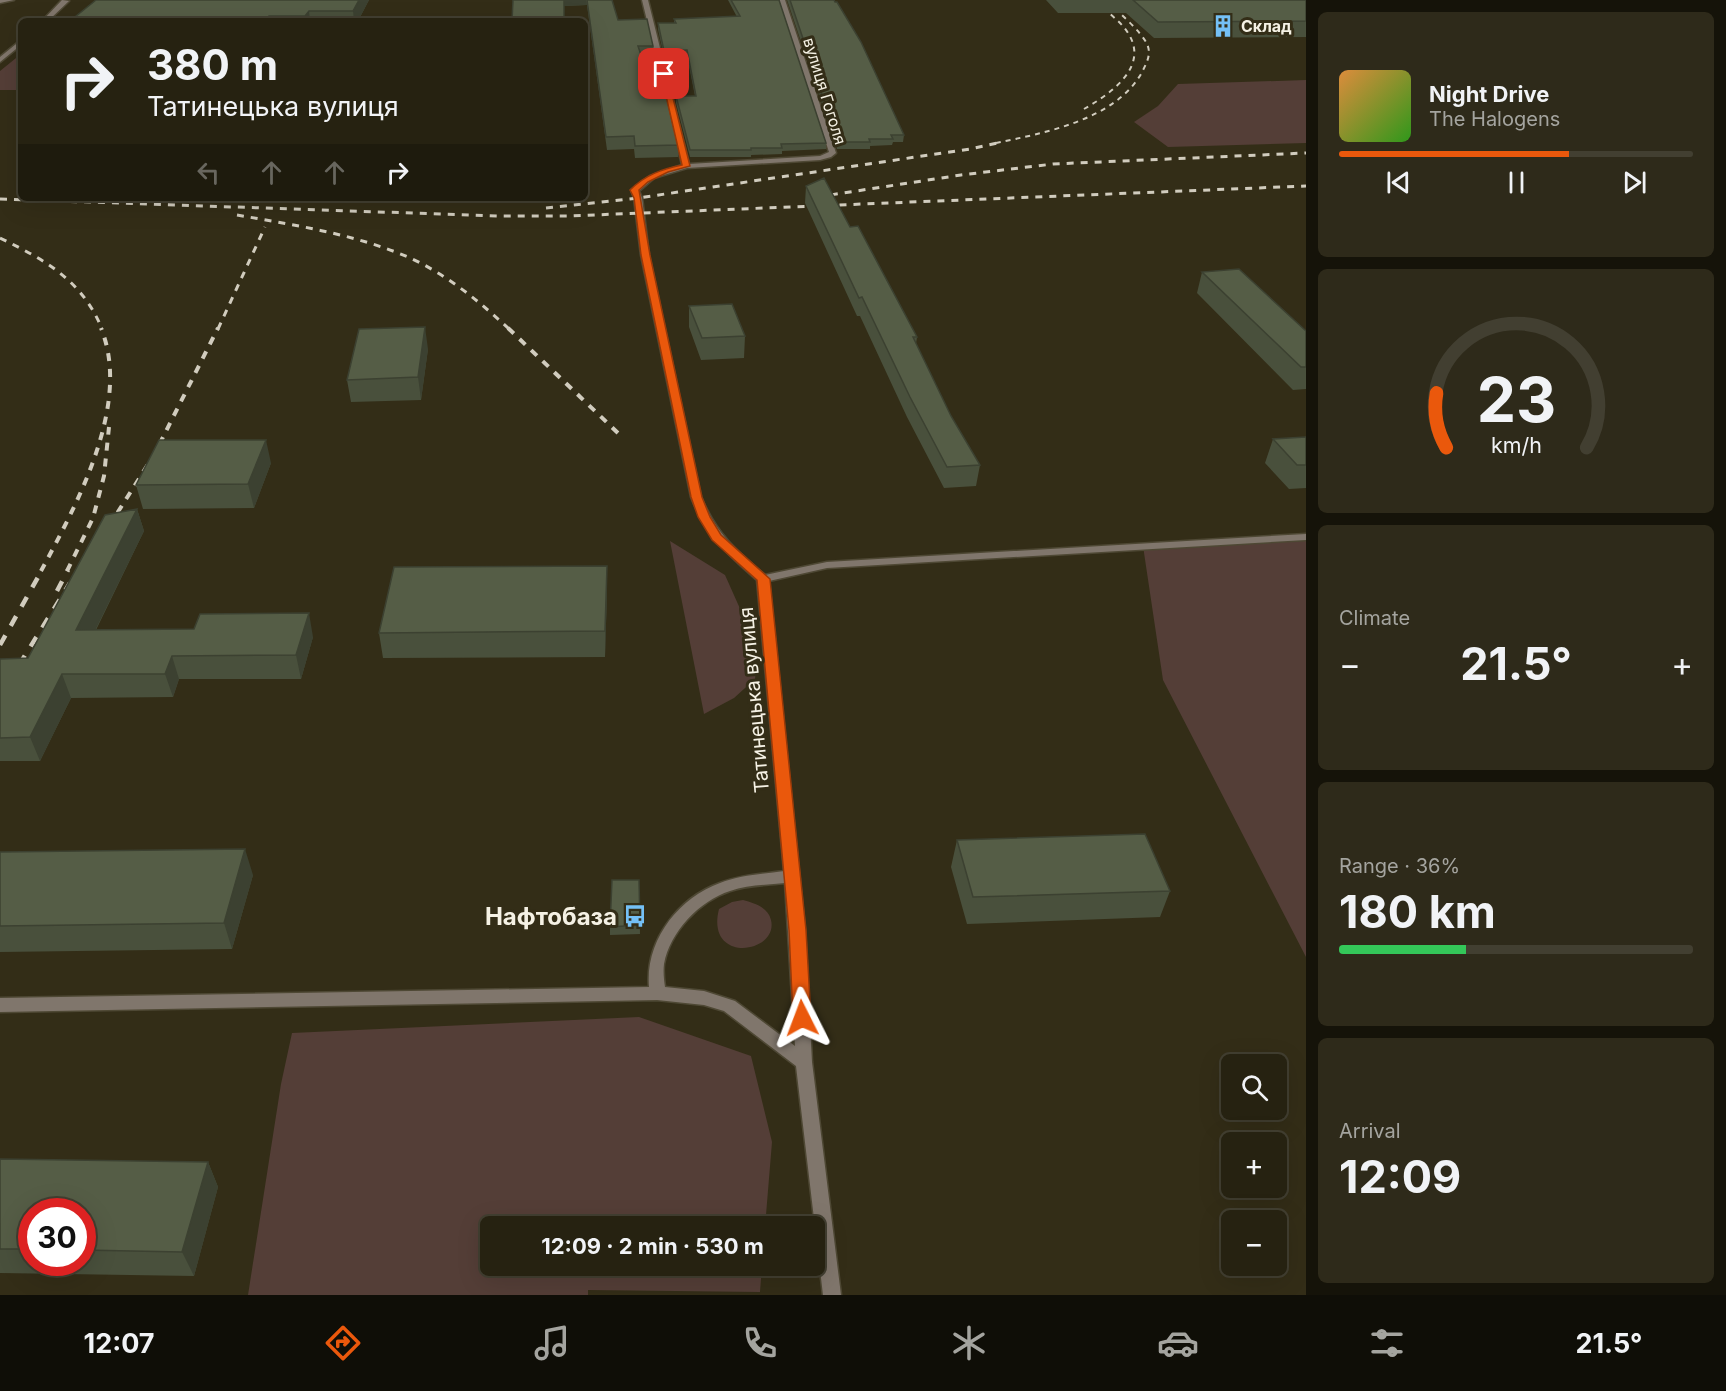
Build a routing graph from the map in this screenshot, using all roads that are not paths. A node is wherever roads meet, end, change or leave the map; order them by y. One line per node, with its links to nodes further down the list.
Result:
1 (11, 0): 5 (street)
2 (65, 0): 6 (street)
3 (645, 0): 9 (street)
4 (782, 0): 9 (street, вулиця Гоголя)
5 (0, 1)
6 (49, 18)
7 (18, 45): 8 (street)
8 (0, 60)
9 (686, 166): 11 (street, Татинецька вулиця)
10 (1306, 537): 11 (street)
11 (763, 579): 12 (street, Татинецька вулиця)
12 (792, 876): 13 (street); 15 (street, Татинецька вулиця)
13 (657, 993): 14 (street); 15 (street)
14 (0, 1005)
15 (804, 1062): 16 (street, Татинецька вулиця)
16 (832, 1295)

